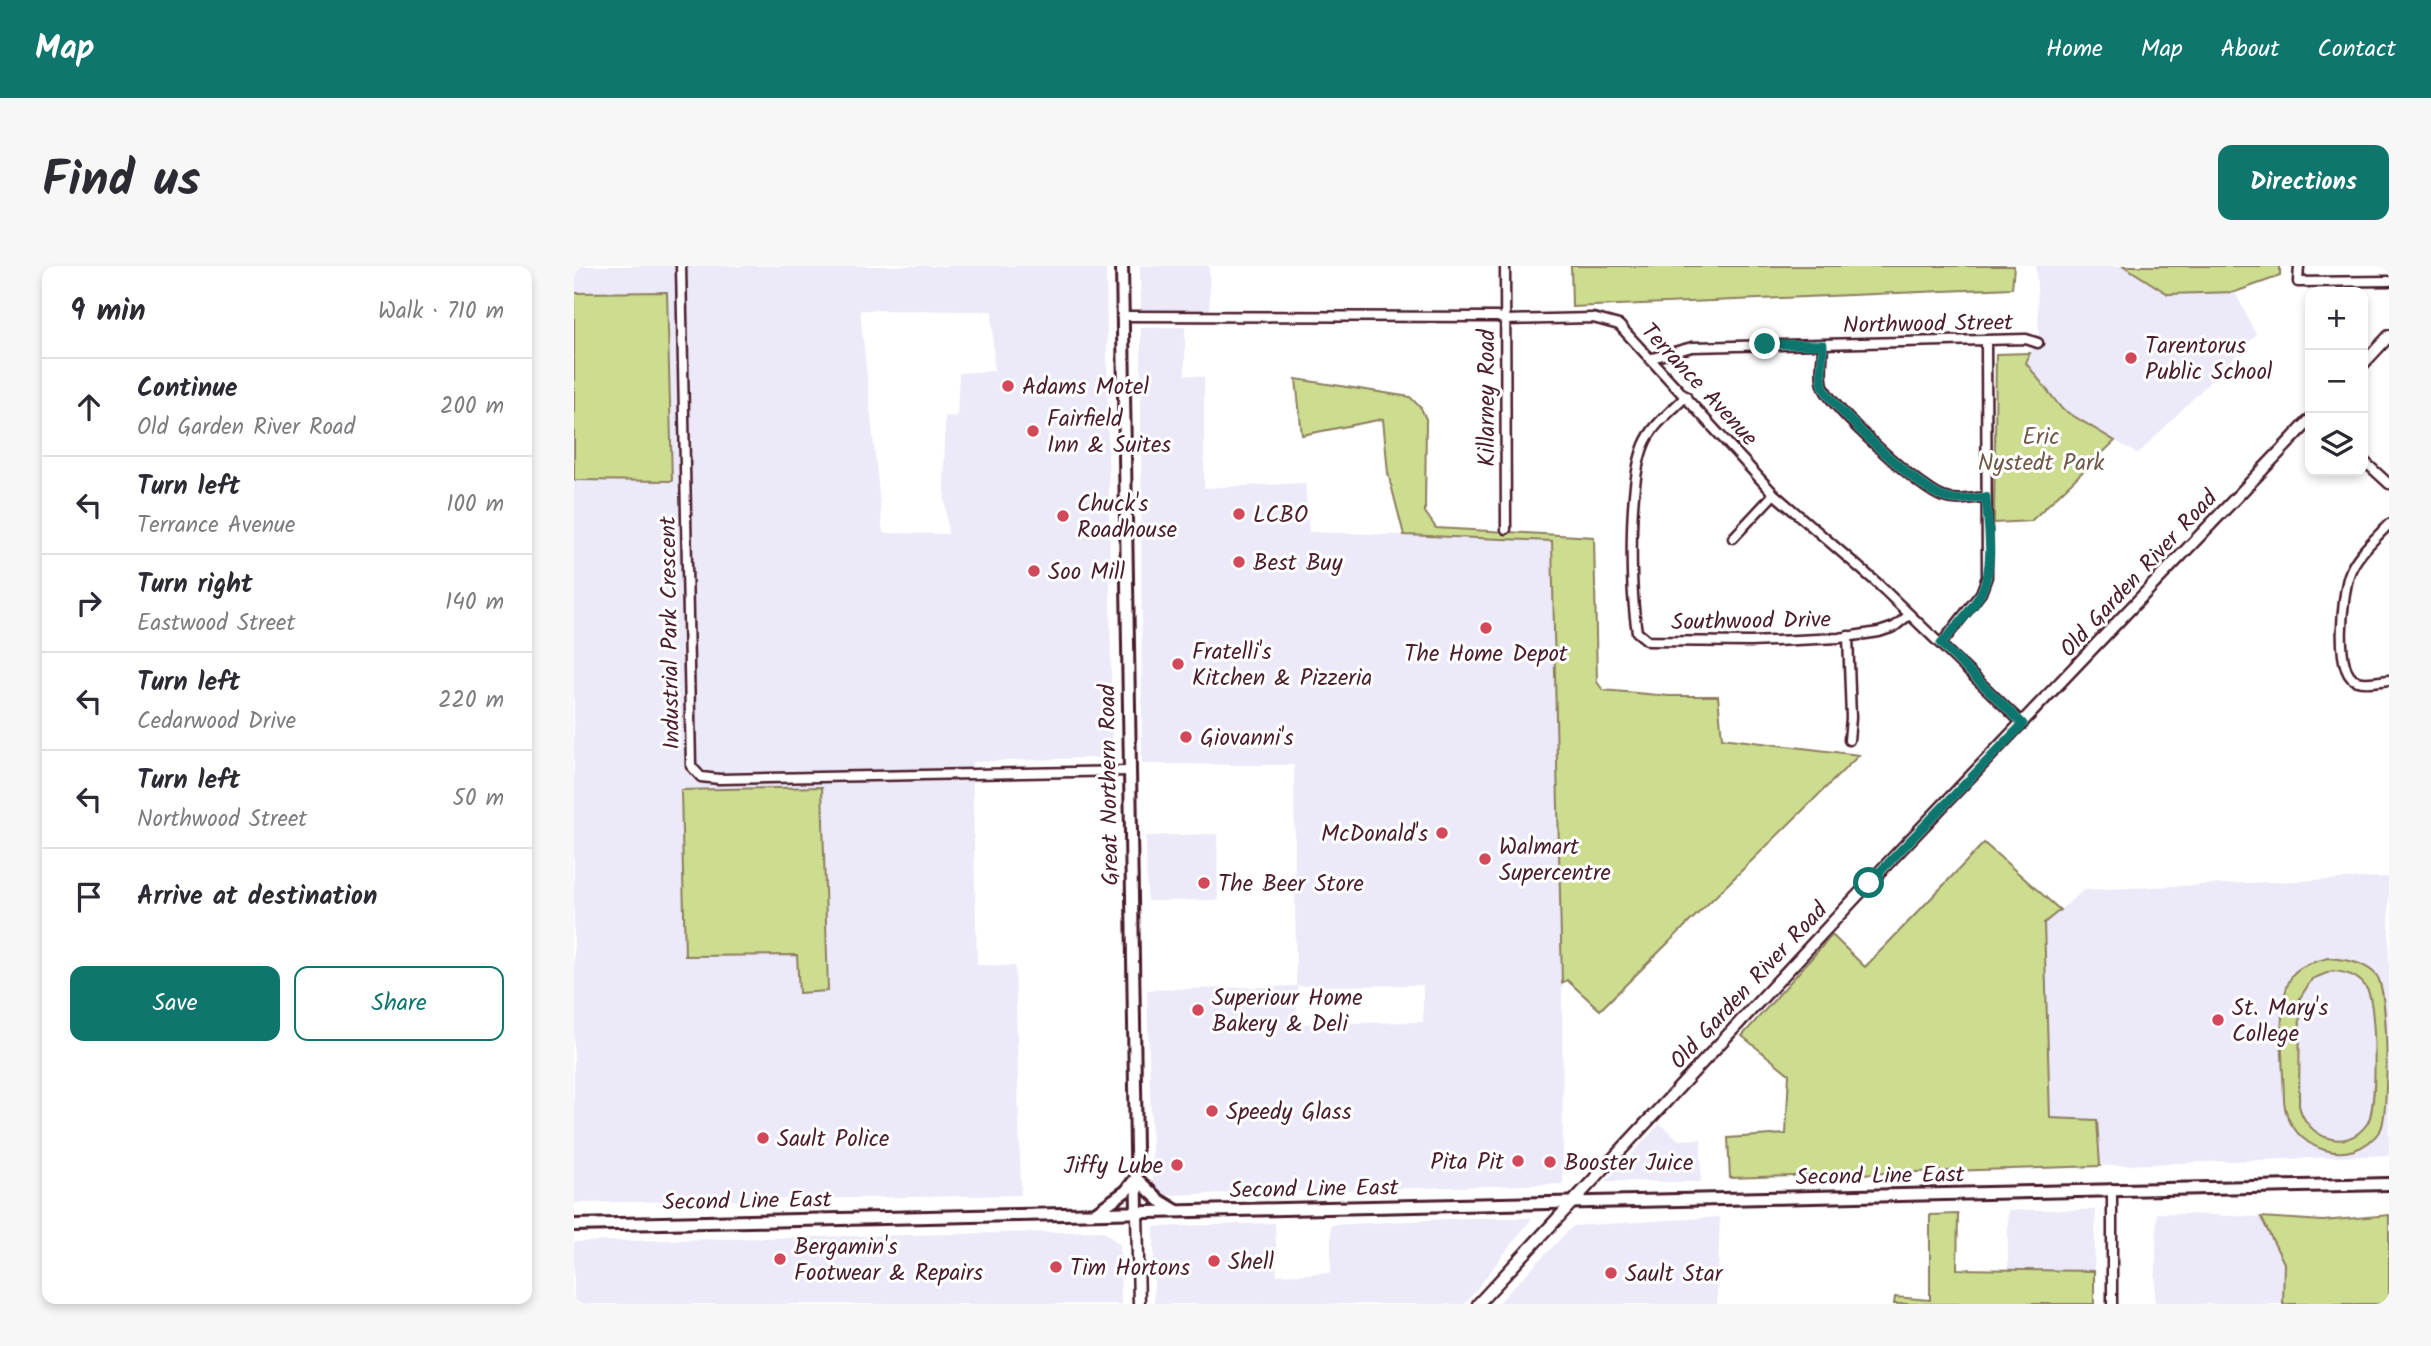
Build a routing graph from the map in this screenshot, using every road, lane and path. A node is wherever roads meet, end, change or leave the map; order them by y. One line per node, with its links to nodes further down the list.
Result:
1 (681, 266): 29 (street, Industrial Park Crescent)
2 (1122, 266): 6 (highway, Great Northern Road)
3 (1505, 266): 7 (street, Killarney Road)
4 (2299, 266): 5 (street)
5 (2389, 281)
6 (1123, 316): 7 (street, Terrance Avenue); 29 (highway, Great Northern Road)
7 (1504, 320): 12 (street, Terrance Avenue); 21 (street, Killarney Road)
8 (2389, 336): 13 (main road)
9 (1986, 342): 10 (street, Northwood Street); 11 (street, Northwood Street); 19 (street)
10 (2038, 343)
11 (1823, 345): 12 (street, Northwood Street); 19 (street)
12 (1652, 358): 14 (street, Terrance Avenue)
13 (2368, 359)
14 (1686, 396): 18 (street, Terrance Avenue); 24 (street, Southwood Drive)
15 (2305, 425): 27 (main road, Old Garden River Road)
16 (2368, 465): 17 (street)
17 (2389, 484)
18 (1774, 494): 22 (street); 23 (street, Terrance Avenue)
19 (1986, 497): 25 (street)
20 (2389, 524): 26 (street)
21 (1506, 529)
22 (1733, 538)
23 (1909, 615): 24 (street, Southwood Drive); 25 (street, Terrance Avenue)
24 (1848, 636): 28 (street)
25 (1941, 644): 27 (street, Terrance Avenue)
26 (2389, 680)
27 (2023, 724): 33 (main road, Old Garden River Road)
28 (1849, 740)
29 (1129, 771): 30 (highway, Great Northern Road)
30 (1136, 1178): 34 (highway, Great Northern Road); 35 (highway); 36 (highway)
31 (2389, 1184): 32 (highway, Second Line East)
32 (2112, 1190): 33 (highway, Second Line East); 40 (street)
33 (1571, 1203): 35 (highway, Second Line East); 39 (main road, Old Garden River Road)
34 (1137, 1212): 35 (highway, Second Line East); 36 (highway, Second Line East); 38 (main road, Great Northern Road)
35 (1180, 1212)
36 (1094, 1213): 37 (highway, Second Line East)
37 (574, 1226)
38 (1139, 1304)
39 (1478, 1304)
40 (2112, 1304)

